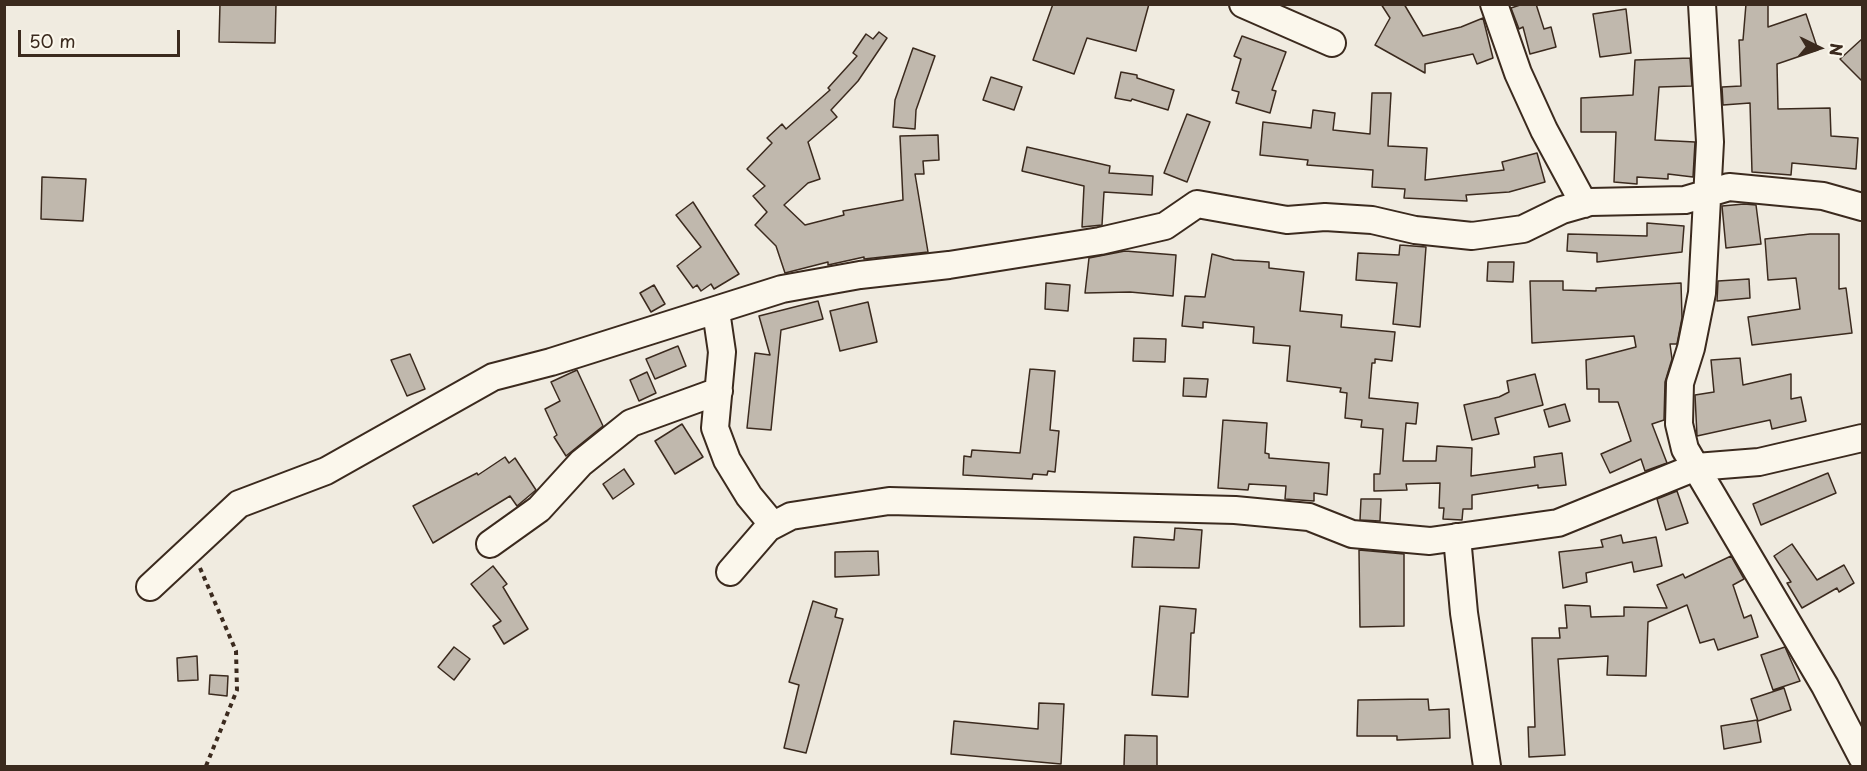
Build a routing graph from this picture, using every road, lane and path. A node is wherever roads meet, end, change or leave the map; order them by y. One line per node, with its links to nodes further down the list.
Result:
1 (1243, 4): 4 (street)
2 (1494, 4): 6 (street)
3 (1702, 4): 5 (street)
4 (1332, 43)
5 (1706, 194): 6 (street); 7 (street); 11 (street)
6 (1584, 204): 8 (street)
7 (1863, 207)
8 (716, 311): 9 (street); 15 (street)
9 (719, 391): 12 (street); 14 (street)
10 (1863, 438): 11 (street)
11 (1696, 467): 13 (street); 18 (street)
12 (773, 525): 13 (street); 16 (street)
13 (1457, 537): 20 (street)
14 (490, 544)
15 (192, 548): 17 (street); 19 (path)
16 (730, 572)
17 (150, 587)
18 (1863, 757)
19 (206, 766)
20 (1487, 766)

